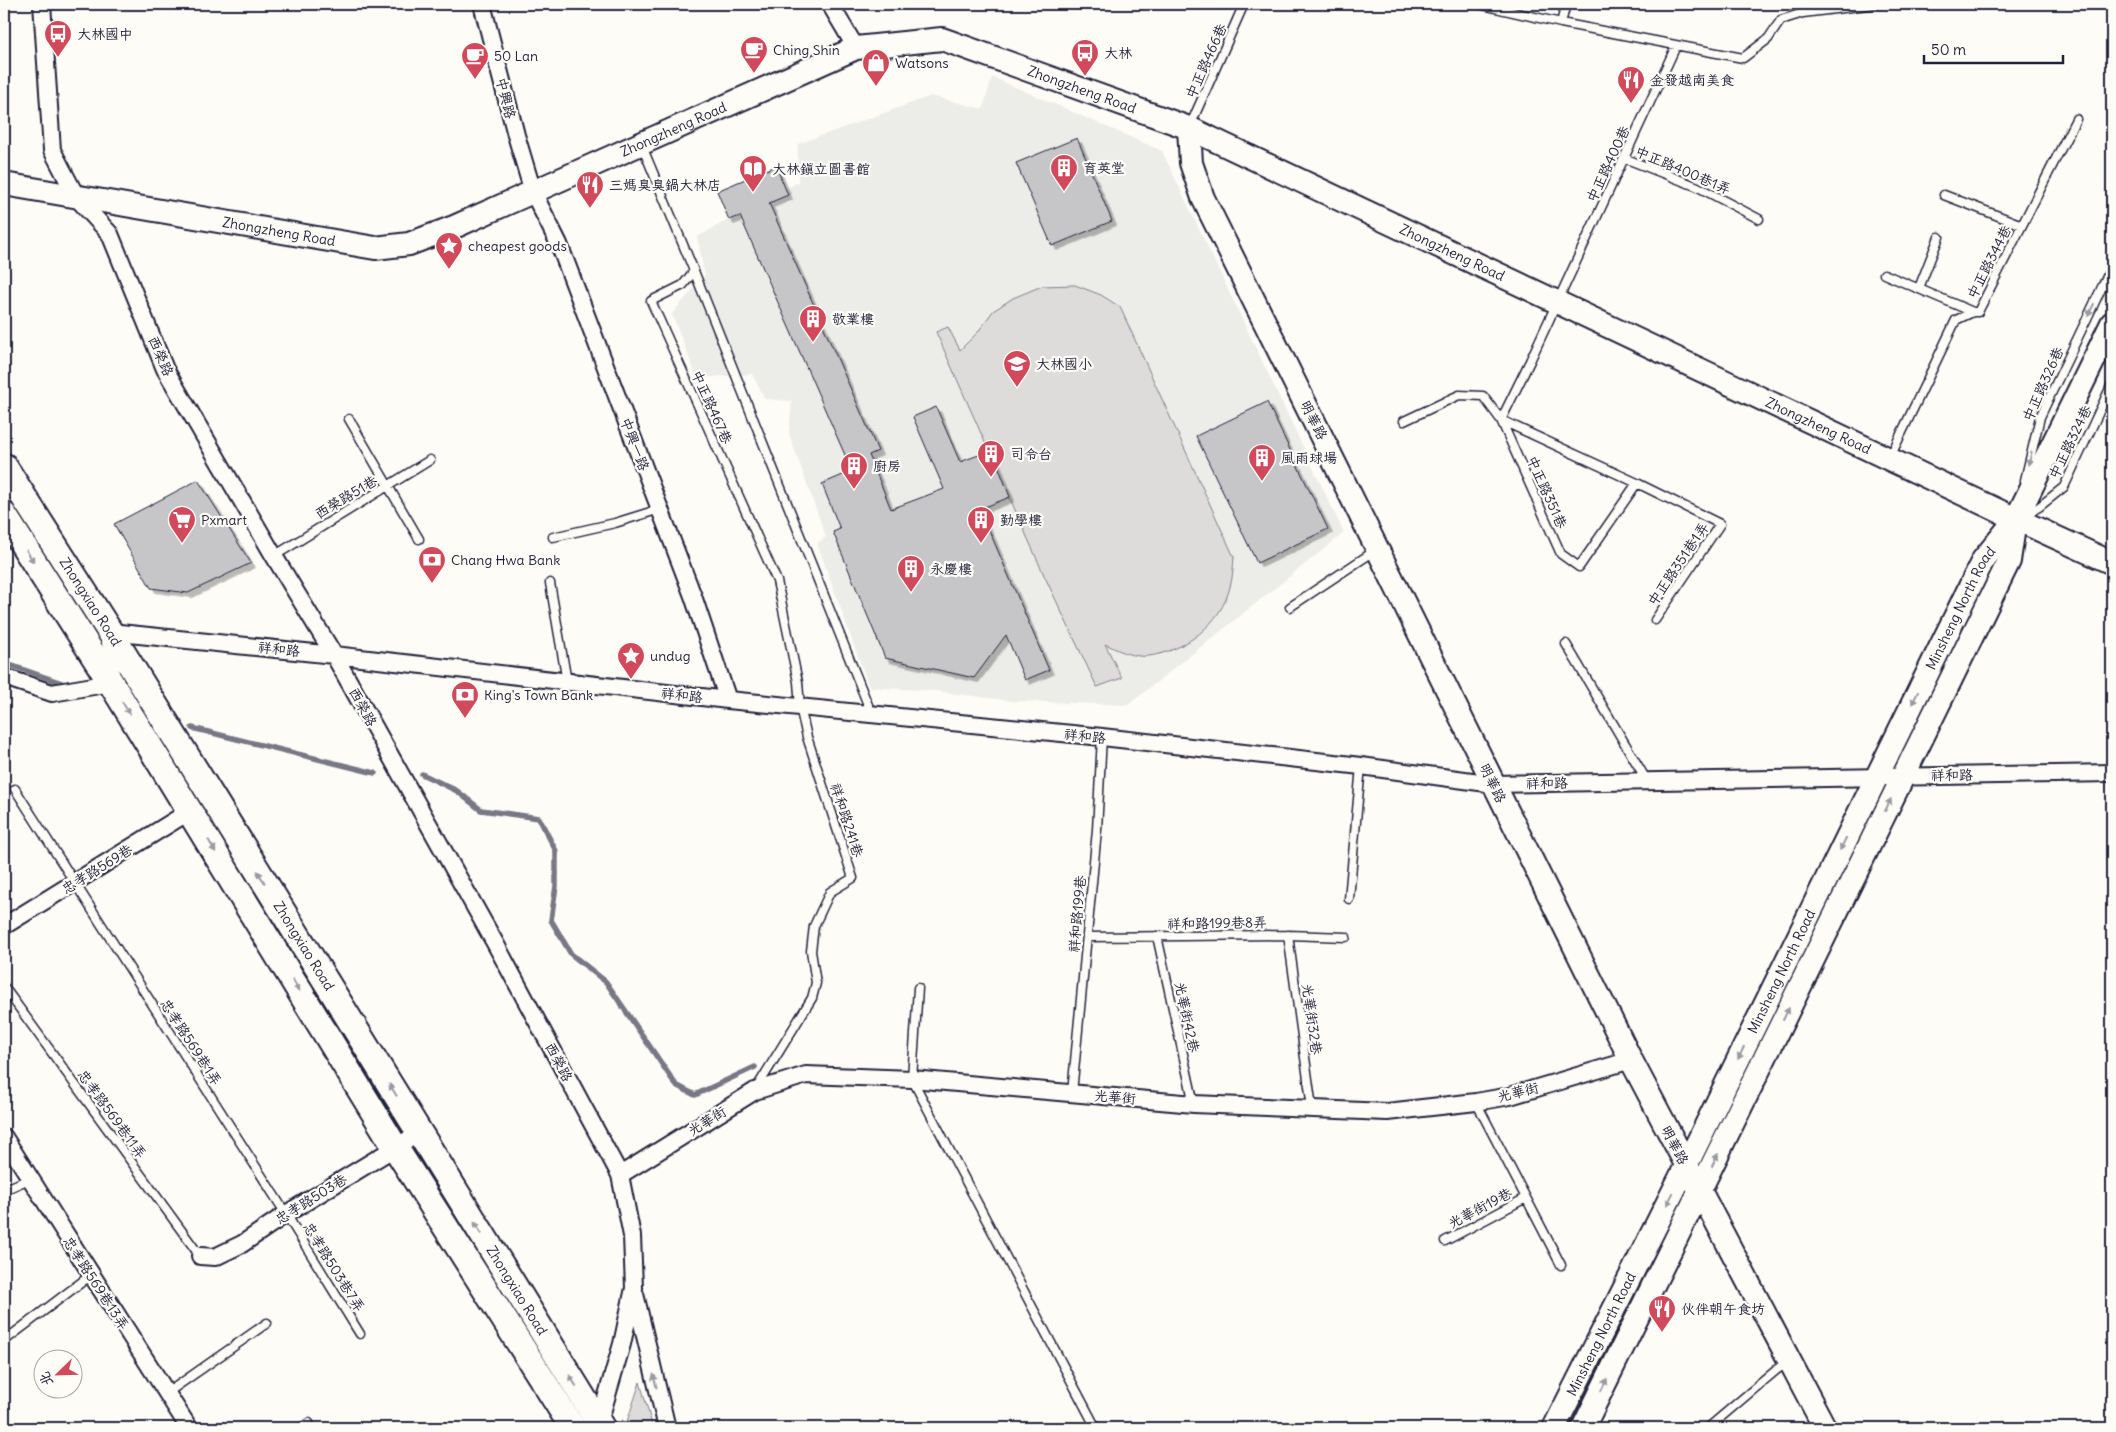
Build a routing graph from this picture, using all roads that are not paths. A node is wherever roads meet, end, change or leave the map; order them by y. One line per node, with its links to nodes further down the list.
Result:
1 (42, 4): 18 (street, 西榮路)
2 (482, 4): 16 (street, 中興路)
3 (830, 4): 10 (street)
4 (1244, 4): 12 (lane, 中正路466巷)
5 (1478, 4): 8 (lane)
6 (1566, 4): 8 (lane)
7 (1876, 4): 9 (lane)
8 (1561, 23): 9 (lane)
9 (1676, 46): 14 (lane, 中正路400巷)
10 (856, 48): 12 (street, Zhongzheng Road); 13 (street, Zhongzheng Road)
11 (2076, 119): 20 (lane, 中正路344巷)
12 (1190, 128): 26 (street, Zhongzheng Road); 43 (street, 明華路)
13 (641, 144): 16 (street, Zhongzheng Road); 23 (lane)
14 (1624, 158): 19 (lane, 中正路400巷1弄); 26 (lane, 中正路400巷)
15 (4, 184): 18 (street, Zhongzheng Road)
16 (533, 192): 18 (street, Zhongzheng Road); 38 (street, 中興一路)
17 (1944, 195): 20 (lane)
18 (77, 198): 44 (street, 西榮路)
19 (1759, 219)
20 (2022, 225): 27 (lane, 中正路344巷)
21 (1939, 238): 25 (lane)
22 (2112, 266): 40 (lane, 中正路326巷, one-way to 40)
23 (694, 271): 56 (lane, 中正路467巷); 57 (lane)
24 (1884, 274): 25 (lane)
25 (1919, 288): 27 (lane)
26 (1558, 300): 31 (lane); 33 (street, Zhongzheng Road)
27 (1973, 312): 33 (lane, 中正路344巷)
28 (2112, 323): 40 (street, Minsheng North Road)
29 (2112, 384): 40 (lane, 中正路324巷)
30 (349, 419): 37 (lane)
31 (1501, 420): 32 (lane, 中正路351巷); 36 (lane, 中正路351巷1弄); 36 (lane, 中正路351巷)
32 (1404, 421)
33 (1890, 459): 40 (street, Zhongzheng Road)
34 (430, 460): 37 (lane, 西榮路51巷)
35 (4, 466): 49 (main road, Zhongxiao Road)
36 (1637, 483): 48 (lane, 中正路351巷1弄)
37 (388, 487): 42 (lane); 44 (lane, 西榮路51巷)
38 (660, 509): 41 (lane); 55 (street, 中興一路)
39 (4, 515): 54 (main road, Zhongxiao Road, one-way to 54)
40 (2016, 519): 45 (street, Zhongzheng Road); 61 (street, Minsheng North Road, one-way to 61); 62 (street, Minsheng North Road)
41 (553, 537)
42 (419, 540)
43 (1378, 549): 47 (lane); 64 (street, 明華路)
44 (274, 556): 51 (street, 西榮路)
45 (2112, 563)
46 (550, 583): 53 (lane)
47 (1290, 607)
48 (1655, 620)
49 (110, 632): 51 (street, 祥和路); 54 (street); 83 (main road, Zhongxiao Road, one-way to 49)
50 (1566, 644): 63 (lane)
51 (334, 655): 53 (street, 祥和路); 87 (street, 西榮路)
52 (4, 677): 54 (street)
53 (567, 682): 55 (street, 祥和路)
54 (111, 683): 66 (main road, Zhongxiao Road, one-way to 66)
55 (728, 700): 56 (street, 祥和路)
56 (800, 707): 57 (street, 祥和路); 78 (lane, 祥和路241巷)
57 (872, 714): 58 (street, 祥和路)
58 (1102, 737): 59 (street, 祥和路); 73 (lane, 祥和路199巷)
59 (1361, 766): 64 (street, 祥和路); 68 (lane)
60 (2112, 773): 62 (street, 祥和路)
61 (1876, 776): 62 (street, 祥和路); 63 (street, 祥和路); 86 (street, Minsheng North Road, one-way to 86)
62 (1903, 776): 90 (street, Minsheng North Road, one-way to 62)
63 (1647, 781): 64 (street, 祥和路)
64 (1494, 784): 76 (street, 明華路)
65 (15, 789): 67 (lane, 忠孝路569巷1弄)
66 (190, 811): 67 (street, 忠孝路569巷); 85 (main road, Zhongxiao Road, one-way to 85)
67 (74, 883): 69 (street, 忠孝路569巷); 92 (lane, 忠孝路569巷1弄)
68 (1349, 899)
69 (4, 926)
70 (1288, 935): 71 (lane, 祥和路199巷8弄); 72 (lane, 祥和路199巷8弄); 82 (lane, 光華街32巷)
71 (1157, 936): 73 (lane, 祥和路199巷8弄); 81 (lane, 光華街42巷)
72 (1346, 936)
73 (1088, 937): 79 (lane, 祥和路199巷)
74 (4, 987): 94 (lane, 忠孝路569巷11弄)
75 (918, 988): 77 (lane)
76 (1631, 1060): 80 (street, 光華街); 86 (street, 明華路)
77 (912, 1079): 78 (street, 光華街); 79 (street, 光華街); 109 (lane)
78 (755, 1091): 87 (street, 光華街)
79 (1072, 1093): 81 (street, 光華街)
80 (1476, 1102): 82 (street, 光華街); 91 (lane, 光華街19巷)
81 (1194, 1104): 82 (street, 光華街)
82 (1312, 1108)
83 (419, 1133): 85 (street, 忠孝路503巷); 104 (main road, Zhongxiao Road, one-way to 83)
84 (4, 1137): 88 (street, 忠孝路569巷13弄)
85 (395, 1147): 92 (street, 忠孝路503巷); 107 (main road, Zhongxiao Road)
86 (1686, 1166): 90 (street, 明華路); 110 (street, Minsheng North Road, one-way to 110)
87 (620, 1175): 97 (street, 西榮路)
88 (29, 1179): 89 (lane); 96 (street, 忠孝路569巷13弄)
89 (4, 1190)
90 (1699, 1192): 101 (street, 明華路); 111 (street, Minsheng North Road, one-way to 90)
91 (1526, 1198): 93 (lane, 光華街19巷); 95 (lane, 光華街19巷)
92 (286, 1214): 94 (street, 忠孝路503巷); 99 (lane, 忠孝路503巷7弄)
93 (1445, 1241)
94 (200, 1256)
95 (1561, 1265)
96 (91, 1275): 100 (lane); 102 (street, 忠孝路569巷13弄)
97 (634, 1288): 104 (street, 西榮路); 108 (street, one-way to 97)
98 (267, 1323): 102 (lane)
99 (360, 1334)
100 (4, 1341)
101 (1789, 1360): 112 (lane); 113 (street, 明華路)
102 (167, 1394): 105 (street, 忠孝路569巷13弄)
103 (309, 1423): 106 (lane)
104 (599, 1426)
105 (189, 1428)
106 (301, 1428)
107 (573, 1428)
108 (667, 1428)
109 (1096, 1428)
110 (1554, 1428)
111 (1582, 1428)
112 (1708, 1428)
113 (1825, 1428)

